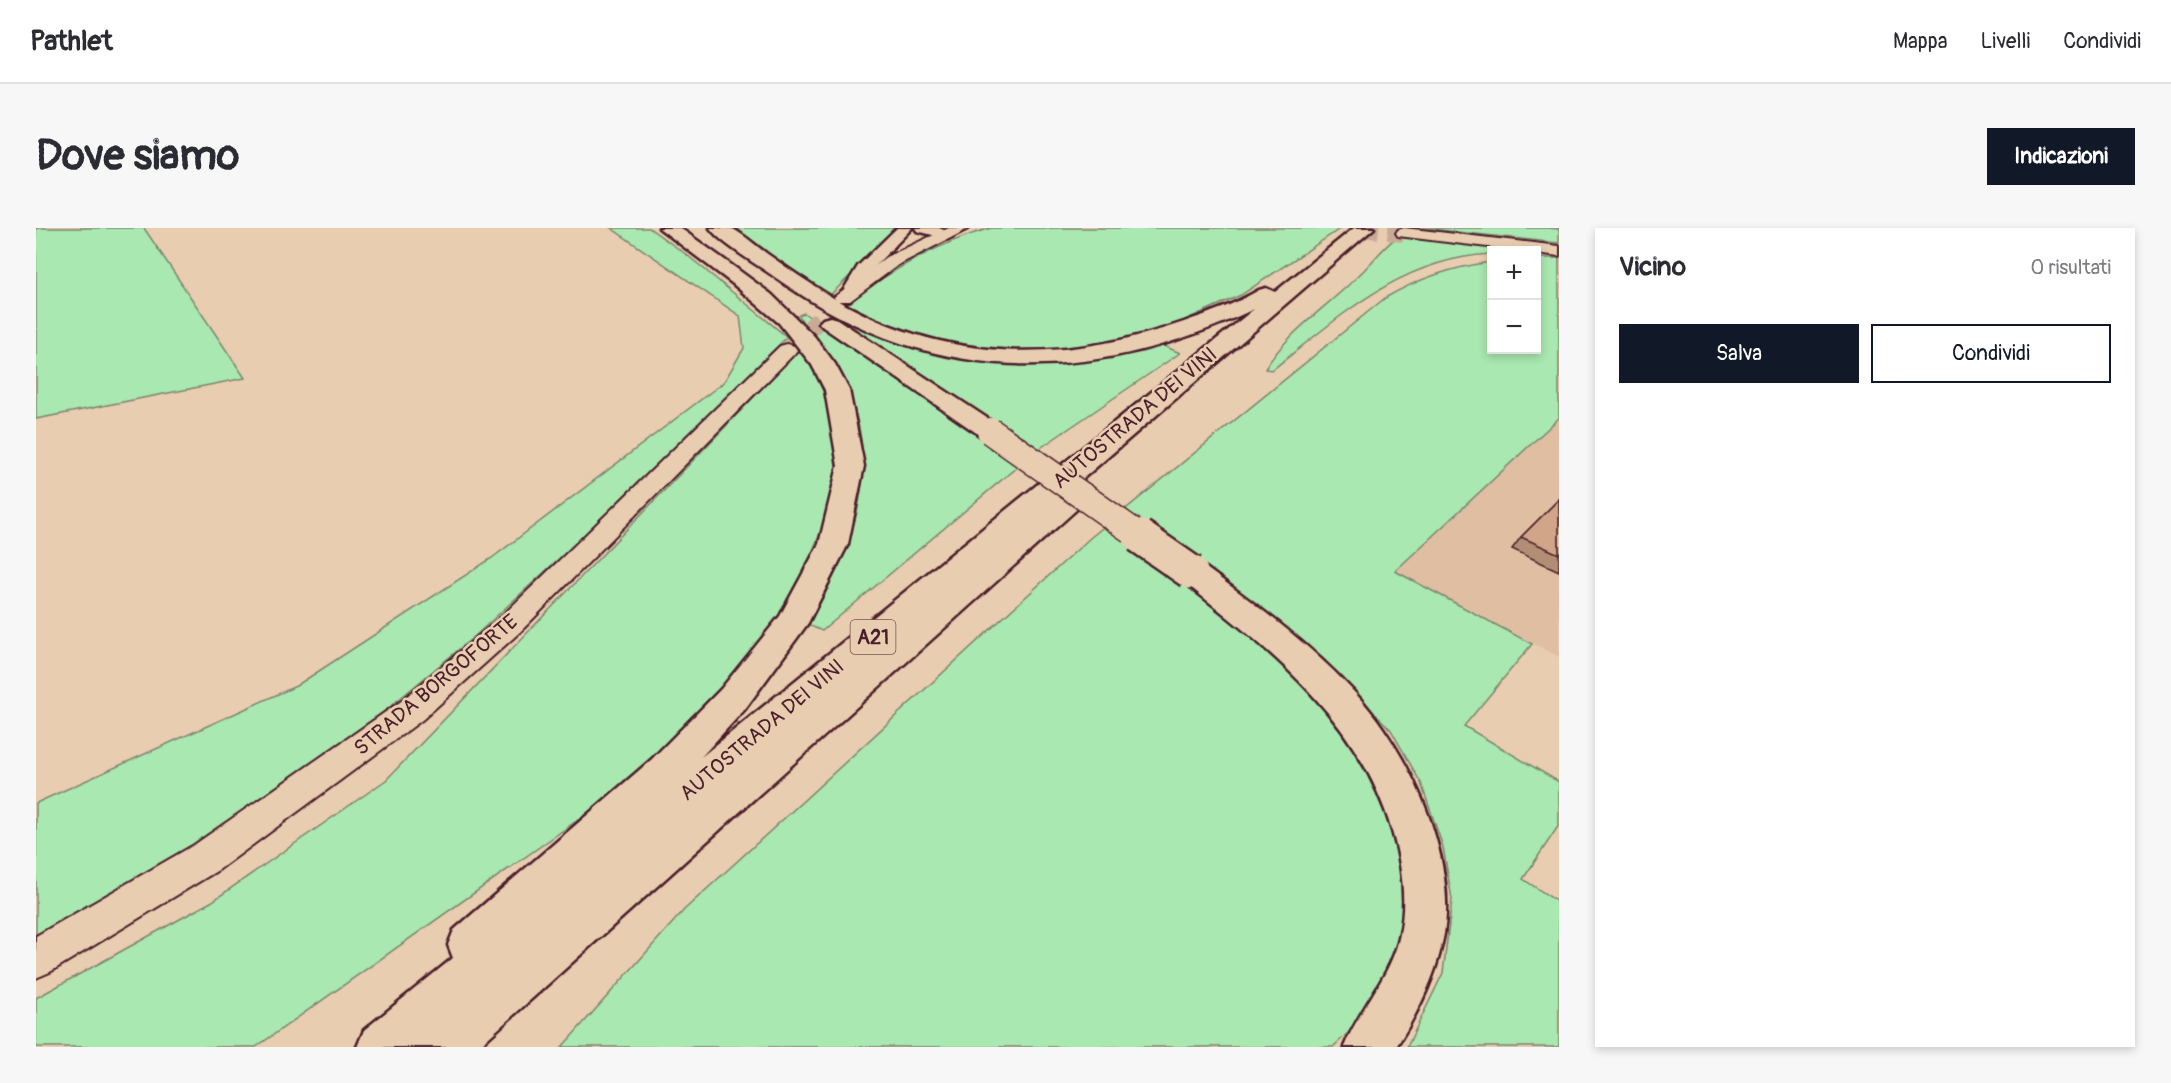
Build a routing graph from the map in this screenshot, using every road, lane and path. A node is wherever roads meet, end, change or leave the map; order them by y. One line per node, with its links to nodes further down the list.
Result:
1 (656, 228): 15 (highway)
2 (668, 228): 15 (highway)
3 (693, 228): 15 (highway)
4 (709, 228): 15 (highway)
5 (719, 228): 9 (highway)
6 (905, 228): 14 (street)
7 (922, 228): 11 (street)
8 (979, 228): 11 (main road)
9 (1359, 228)
10 (1365, 228): 19 (highway, AUTOSTRADA DEI VINI / A21)
11 (952, 230): 14 (main road)
12 (1400, 230): 13 (main road); 20 (highway, AUTOSTRADA DEI VINI / A21)
13 (1559, 248)
14 (848, 293)
15 (772, 295): 18 (highway); 21 (highway, bridge)
16 (787, 350): 17 (main road, STRADA BORGOFORTE)
17 (36, 958)
18 (358, 1047)
19 (381, 1047)
20 (442, 1047)
21 (1368, 1047)

